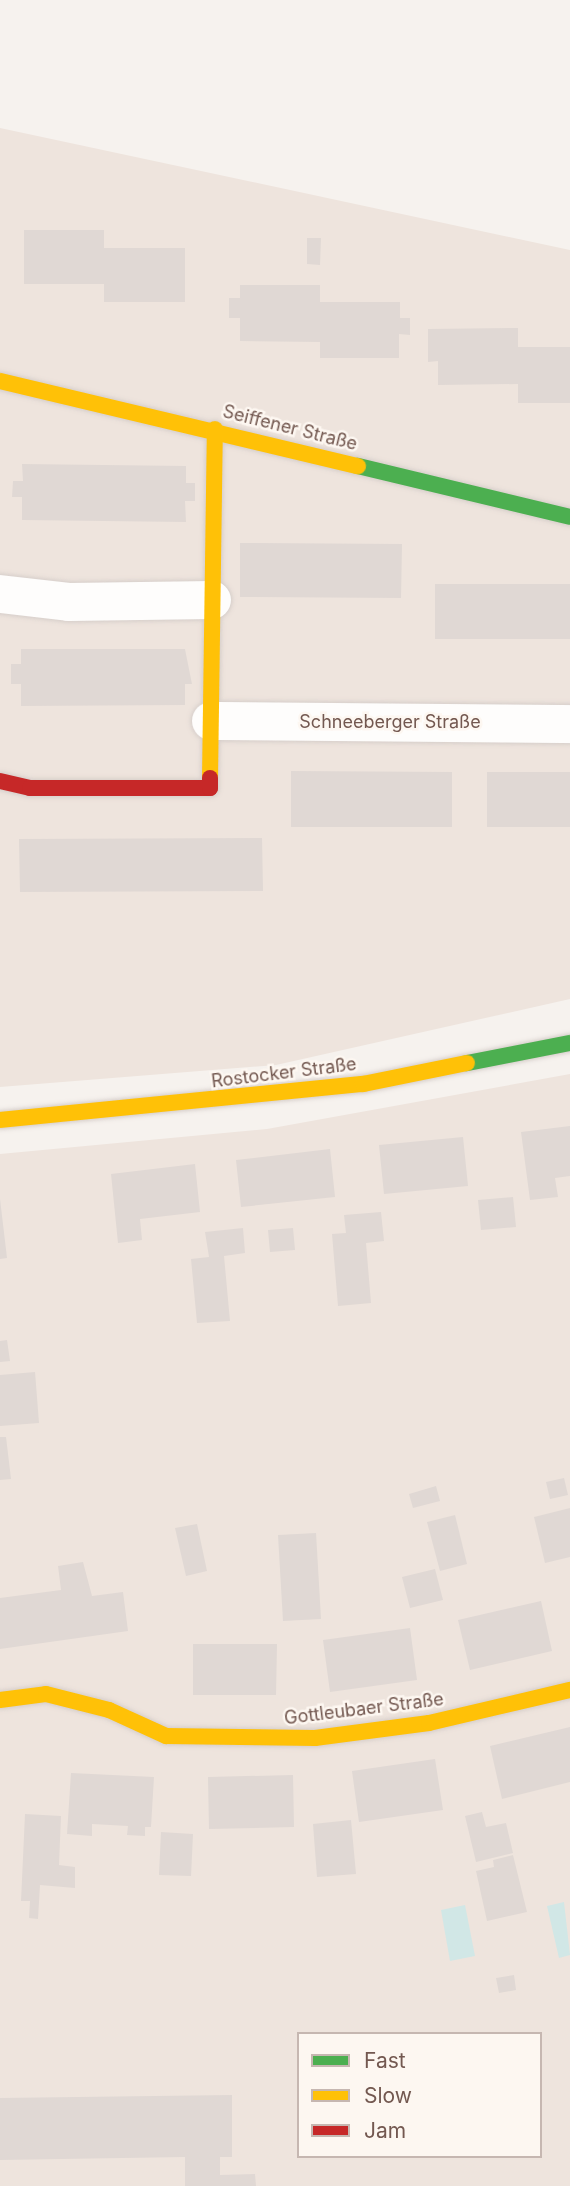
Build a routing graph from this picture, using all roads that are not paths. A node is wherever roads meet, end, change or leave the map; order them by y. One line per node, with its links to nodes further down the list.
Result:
1 (0, 381): 2 (street, Seiffener Straße)
2 (215, 429): 3 (street, Seiffener Straße); 5 (street)
3 (570, 517)
4 (0, 594): 5 (street)
5 (212, 600): 6 (street)
6 (211, 721): 7 (street, Schneeberger Straße); 8 (street)
7 (570, 724)
8 (0, 781)
9 (570, 1043): 10 (street, Rostocker Straße)
10 (0, 1120)
11 (570, 1690): 12 (street, Gottleubaer Straße)
12 (0, 1700)

